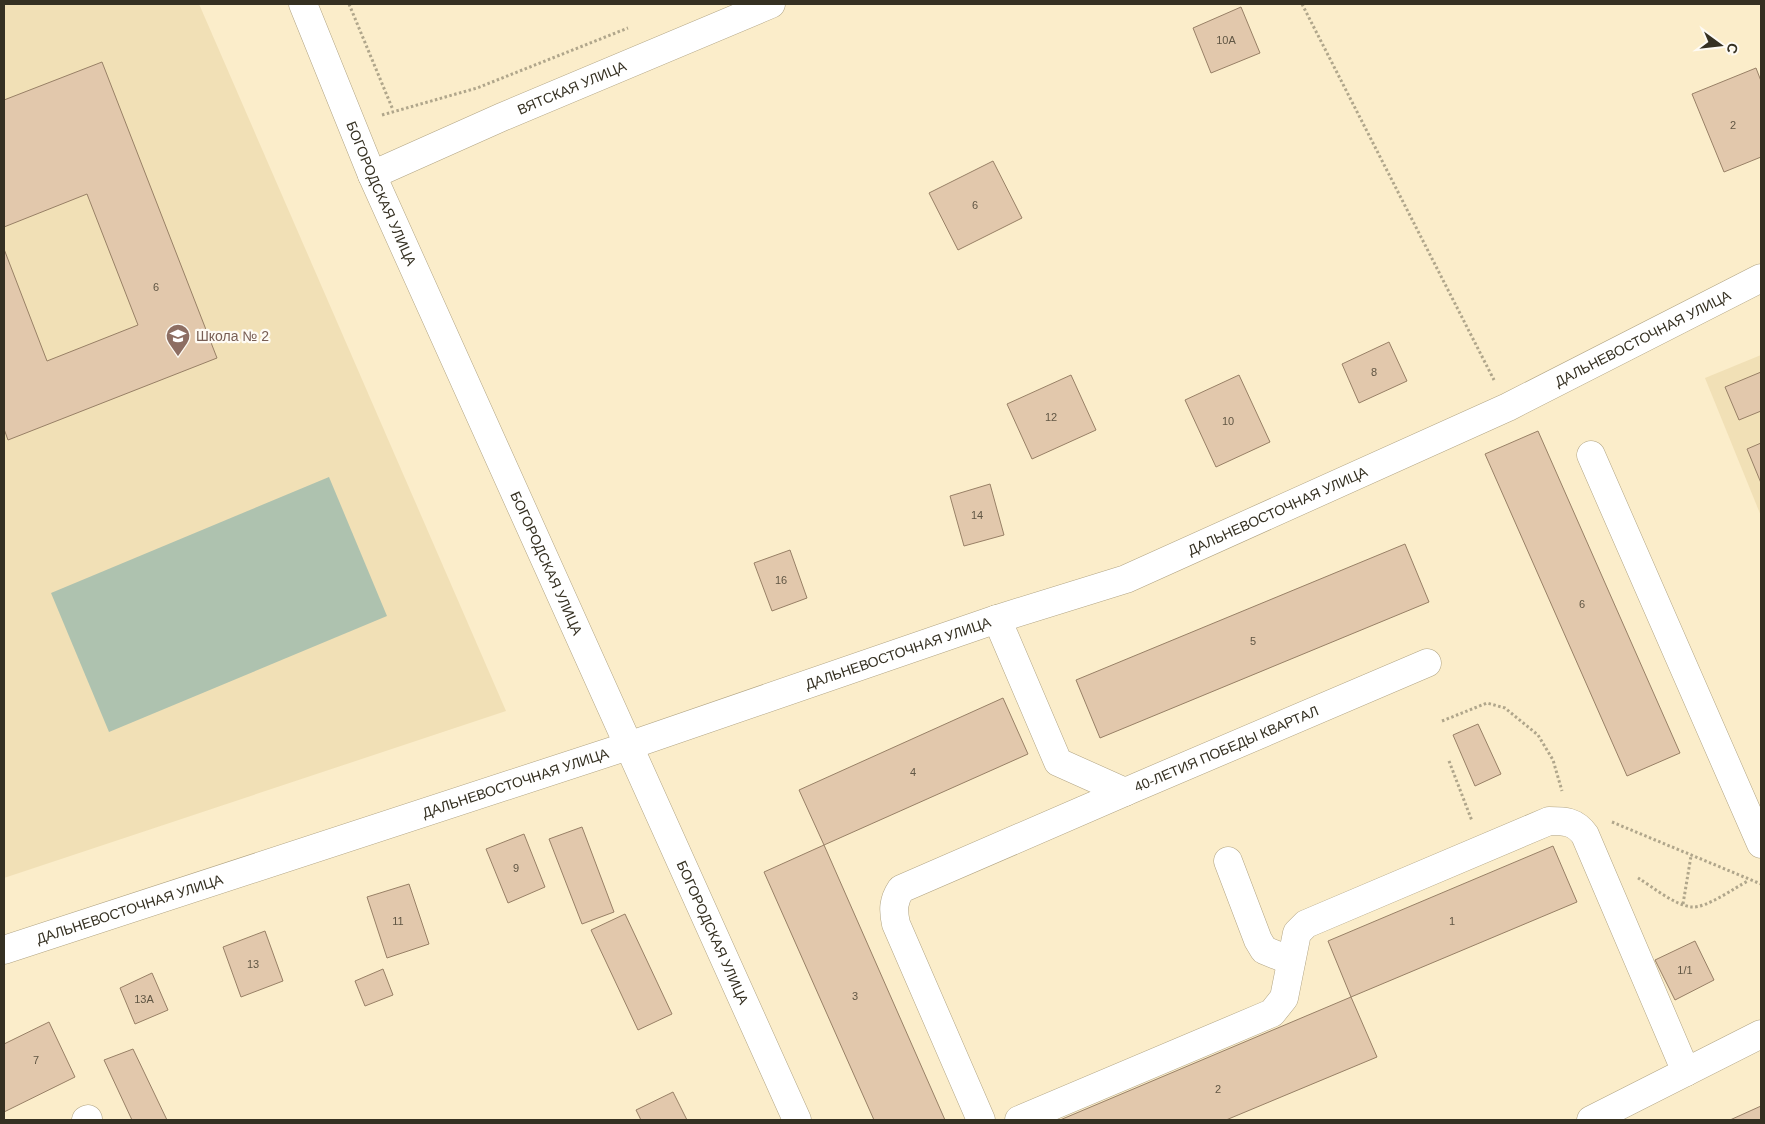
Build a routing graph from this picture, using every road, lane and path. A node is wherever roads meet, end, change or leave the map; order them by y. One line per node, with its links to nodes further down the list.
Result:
1 (302, 4): 7 (street, БОГОРОДСКАЯ УЛИЦА)
2 (349, 4): 6 (path)
3 (770, 4): 8 (street, ВЯТСКАЯ УЛИЦА)
4 (1302, 4): 10 (path)
5 (633, 26): 6 (path)
6 (393, 110): 7 (path)
7 (353, 126): 8 (street, БОГОРОДСКАЯ УЛИЦА)
8 (372, 175): 15 (street, БОГОРОДСКАЯ УЛИЦА)
9 (1761, 278): 10 (street, ДАЛЬНЕВОСТОЧНАЯ УЛИЦА)
10 (1508, 407): 12 (street, ДАЛЬНЕВОСТОЧНАЯ УЛИЦА)
11 (1591, 455): 19 (street)
12 (997, 619): 15 (street, ДАЛЬНЕВОСТОЧНАЯ УЛИЦА); 17 (street, 40-ЛЕТИЯ ПОБЕДЫ КВАРТАЛ)
13 (1427, 664): 17 (street, 40-ЛЕТИЯ ПОБЕДЫ КВАРТАЛ)
14 (1442, 721): 18 (path)
15 (628, 746): 27 (street, ДАЛЬНЕВОСТОЧНАЯ УЛИЦА); 31 (street, БОГОРОДСКАЯ УЛИЦА)
16 (1449, 760): 20 (path)
17 (1125, 792): 32 (street)
18 (1571, 822): 20 (street); 21 (path); 30 (street)
19 (1761, 844)
20 (1482, 849): 28 (street)
21 (1691, 856): 24 (path); 26 (path)
22 (1228, 861): 28 (street)
23 (1633, 874): 26 (path)
24 (1748, 880): 25 (path); 26 (path)
25 (1761, 884)
26 (1683, 905)
27 (4, 950)
28 (1291, 961): 33 (street)
29 (1761, 1034): 30 (street)
30 (1686, 1072): 34 (street)
31 (797, 1120)
32 (981, 1120)
33 (1019, 1120)
34 (1591, 1120)

